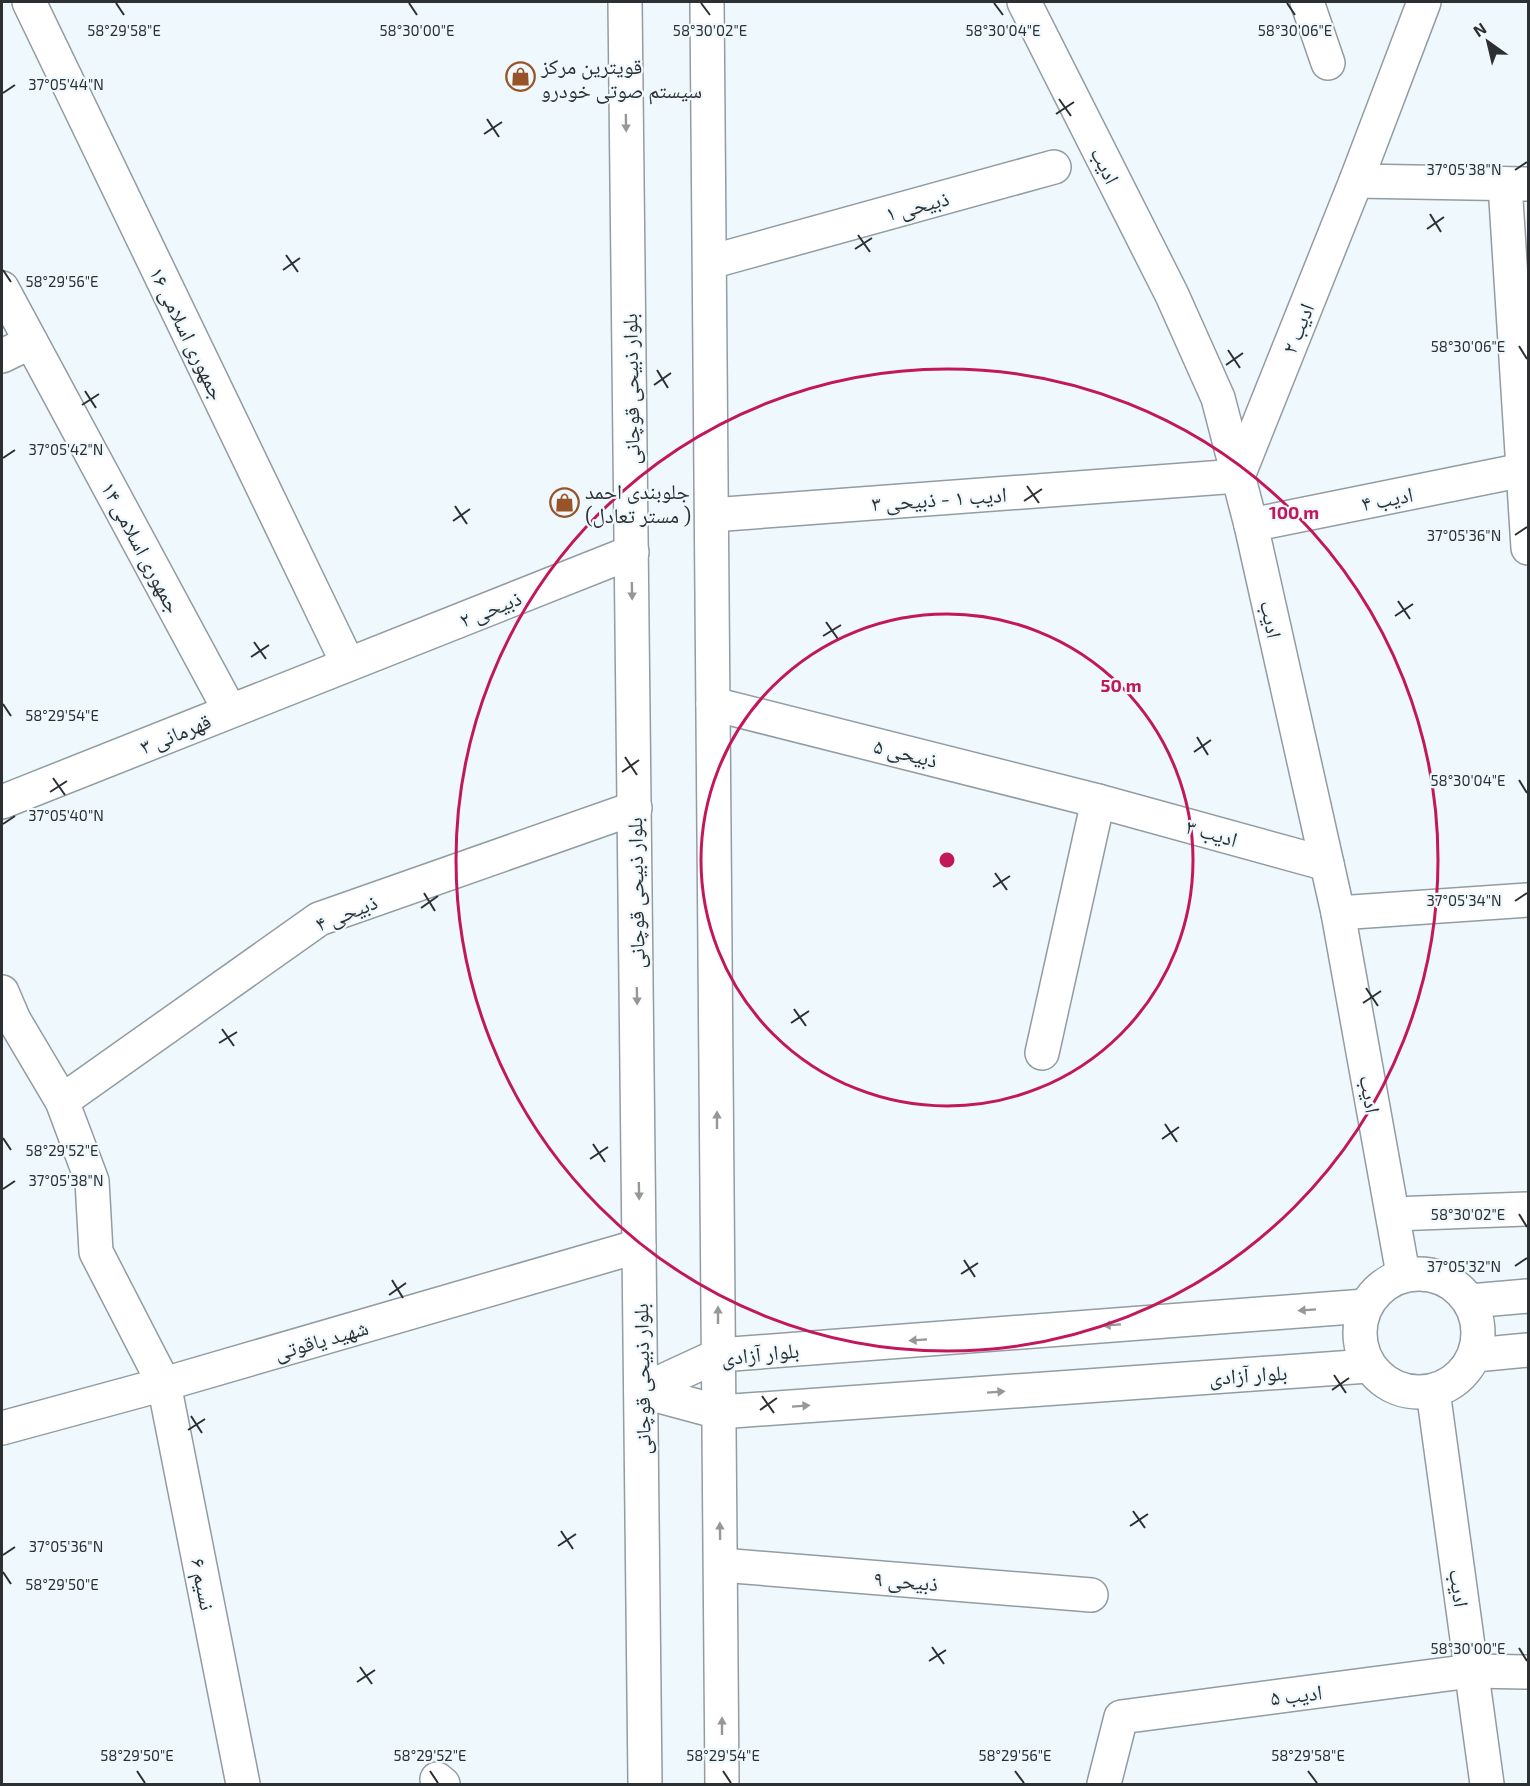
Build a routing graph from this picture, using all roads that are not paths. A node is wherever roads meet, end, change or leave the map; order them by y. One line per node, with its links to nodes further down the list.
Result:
1 (29, 2): 21 (street, جمهوری اسلامی ۱۶)
2 (625, 2): 20 (street, بلوار ذبیحی قوچانی, one-way to 20)
3 (707, 2): 11 (street)
4 (1024, 2): 16 (street, ادیب)
5 (1307, 2): 7 (street)
6 (1424, 2): 9 (street, ادیب ۲)
7 (1328, 63)
8 (1054, 167): 11 (street, ذبیحی ۱)
9 (1356, 181): 10 (street); 16 (street, ادیب ۲)
10 (1517, 184): 15 (street)
11 (710, 262): 17 (street)
12 (2, 288): 13 (street, جمهوری اسلامی ۱۴)
13 (31, 342): 14 (street); 23 (street, جمهوری اسلامی ۱۴)
14 (2, 356)
15 (1524, 470): 18 (street, ادیب ۴); 19 (street)
16 (1238, 476): 17 (street, ادیب ۱ - ذبیحی ۳); 18 (street, ادیب)
17 (712, 515): 22 (street)
18 (1251, 525): 27 (street, ادیب)
19 (1528, 548)
20 (632, 552): 21 (street, ذبیحی ۲); 26 (street, بلوار ذبیحی قوچانی, one-way to 26)
21 (348, 664): 23 (street, قهرمانی ۳)
22 (713, 704): 24 (street, ذبیحی ۵); 41 (street, one-way to 22)
23 (230, 711): 25 (street, قهرمانی ۳)
24 (1098, 801): 27 (street, ادیب ۳); 31 (street)
25 (2, 802)
26 (634, 808): 32 (street, ذبیحی ۴); 35 (street, بلوار ذبیحی قوچانی, one-way to 35)
27 (1327, 864): 29 (street, ادیب)
28 (1528, 900): 29 (street)
29 (1338, 913): 34 (street, ادیب)
30 (2, 992): 32 (street, نسیم ۶)
31 (1042, 1053)
32 (62, 1101): 44 (street, نسیم ۶)
33 (1528, 1209): 34 (street)
34 (1393, 1214): 36 (street, ادیب)
35 (639, 1246): 44 (street, شهید یاقوتی); 45 (street, بلوار ذبیحی قوچانی)
36 (1403, 1274): 38 (street); 39 (street)
37 (1528, 1296): 38 (street)
38 (1470, 1301): 42 (street)
39 (1365, 1306): 41 (street, بلوار آزادی, one-way to 41); 43 (street)
40 (1528, 1350): 42 (street)
41 (719, 1355): 45 (street, بلوار آزادی); 47 (street)
42 (1475, 1355): 46 (street)
43 (1368, 1366): 46 (street); 47 (street, بلوار آزادی, one-way to 43)
44 (164, 1384): 48 (street, شهید یاقوتی); 53 (street, نسیم ۶)
45 (641, 1391): 47 (street, بلوار آزادی); 54 (street, بلوار ذبیحی قوچانی)
46 (1433, 1392): 51 (street, ادیب)
47 (719, 1412): 49 (street, one-way to 47)
48 (2, 1428)
49 (721, 1565): 50 (street, ذبیحی ۹); 55 (street, one-way to 49)
50 (1091, 1595)
51 (1471, 1671): 52 (street, ادیب ۵); 56 (street, ادیب ۵); 57 (street, ادیب)
52 (1528, 1672)
53 (243, 1785)
54 (645, 1785)
55 (722, 1785)
56 (1104, 1785)
57 (1487, 1785)

